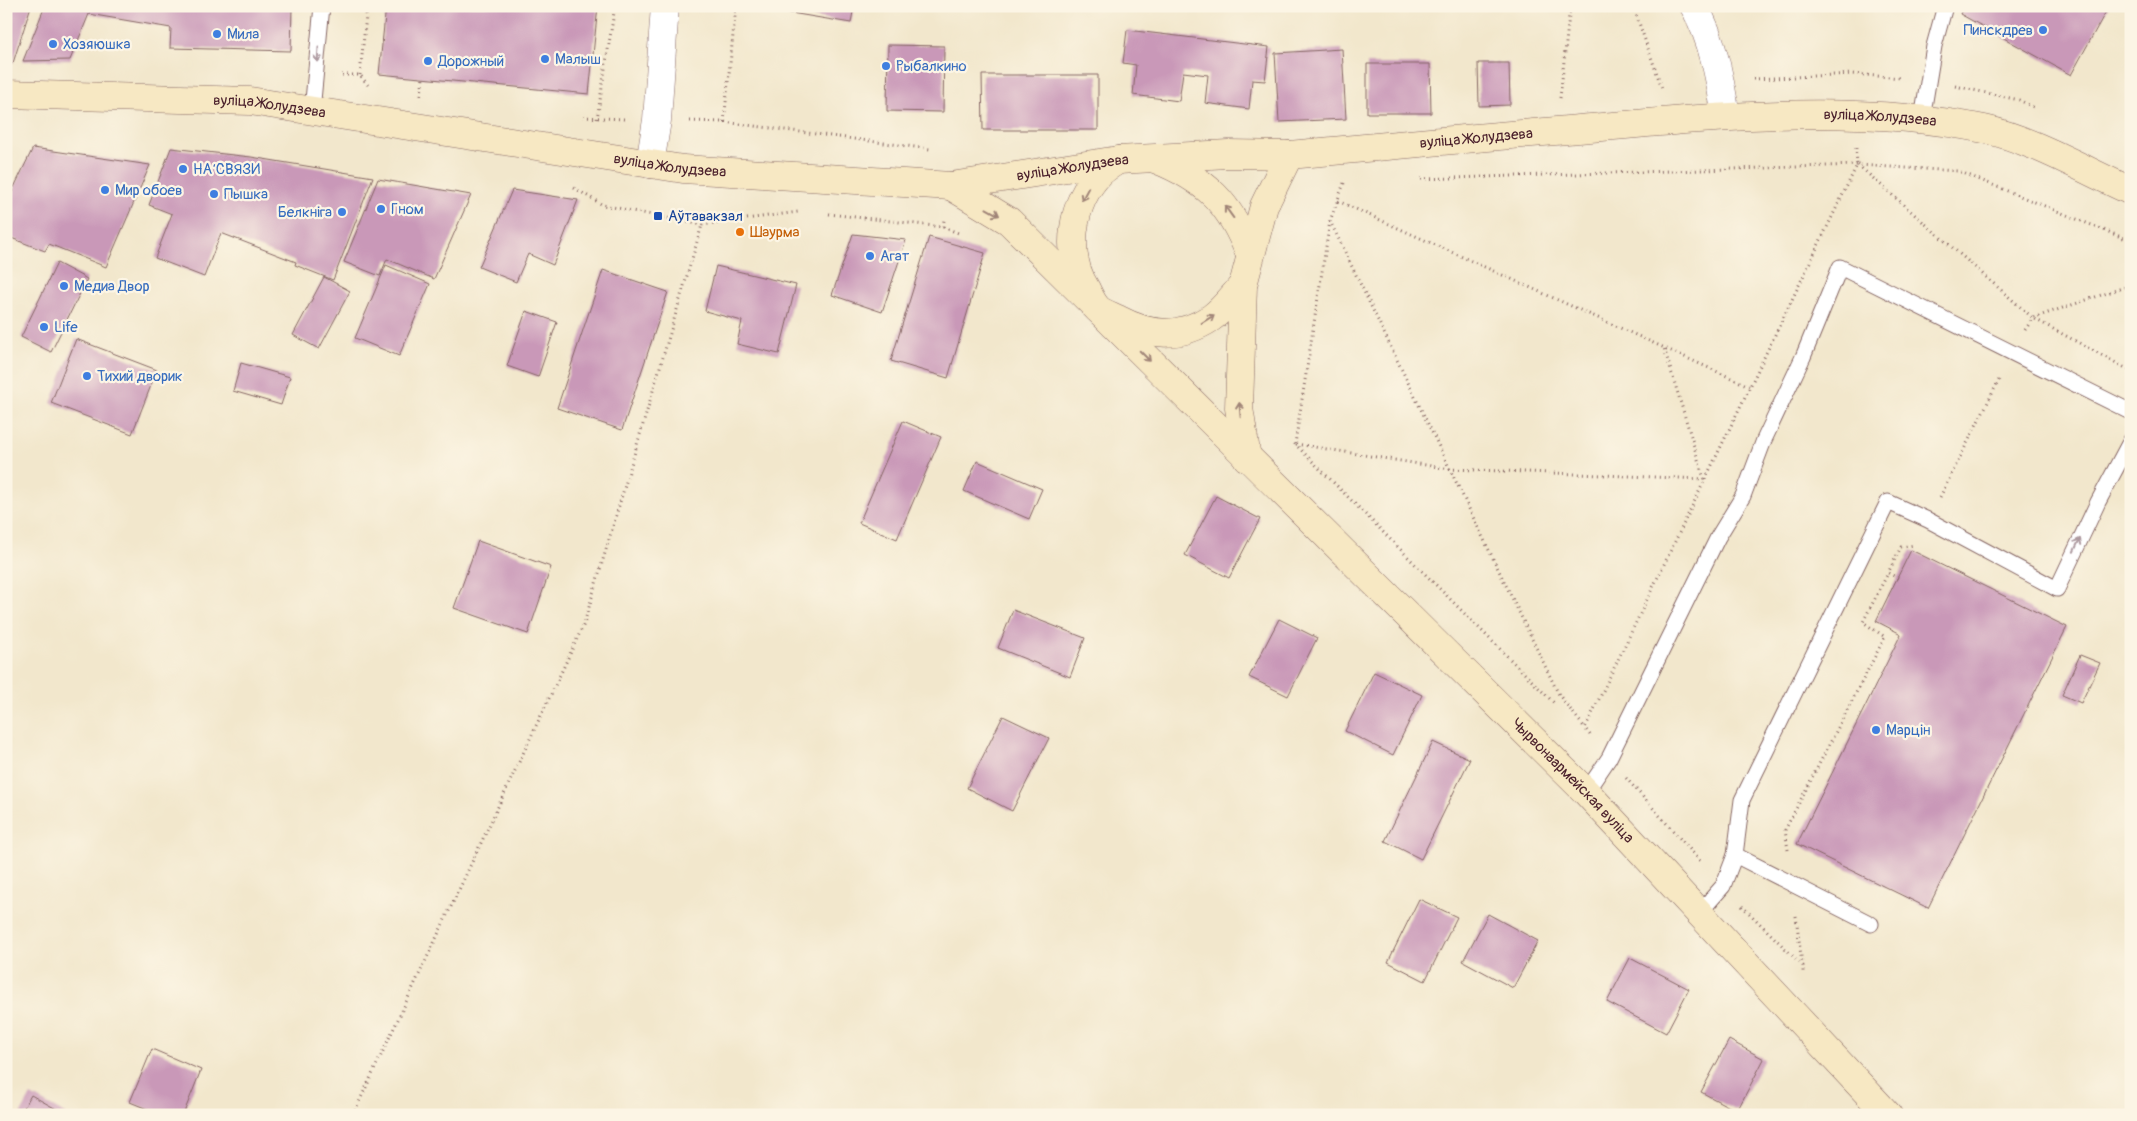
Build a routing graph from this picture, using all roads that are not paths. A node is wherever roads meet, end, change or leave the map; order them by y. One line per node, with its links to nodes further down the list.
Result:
1 (322, 6): 6 (lane, one-way to 6)
2 (665, 6): 12 (street)
3 (1694, 6): 7 (street)
4 (1945, 6): 8 (lane)
5 (6, 94): 6 (main road, вуліца Жолудзева)
6 (312, 111): 12 (main road, вуліца Жолудзева)
7 (1726, 116): 8 (main road, вуліца Жолудзева); 9 (main road, вуліца Жолудзева)
8 (1922, 119): 14 (main road, вуліца Жолудзева)
9 (1289, 155): 10 (main road, вуліца Жолудзева); 15 (main road)
10 (1150, 157): 11 (main road, вуліца Жолудзева); 15 (main road, one-way to 10)
11 (1118, 160): 13 (main road, вуліца Жолудзева); 17 (main road, one-way to 17)
12 (650, 164): 13 (main road, вуліца Жолудзева)
13 (951, 186): 17 (main road, one-way to 17)
14 (2131, 191)
15 (1250, 255): 16 (main road)
16 (1243, 286): 17 (main road, one-way to 16); 20 (main road, one-way to 16)
17 (1098, 309): 20 (main road, Чырвонаармейская вуліца, one-way to 20)
18 (2131, 412): 21 (lane)
19 (2131, 440): 22 (lane, one-way to 19)
20 (1247, 458): 21 (main road, Чырвонаармейская вуліца)
21 (1586, 792): 23 (main road, Чырвонаармейская вуліца)
22 (1735, 855): 23 (lane); 24 (lane)
23 (1700, 912): 25 (main road, Чырвонаармейская вуліца)
24 (1870, 924)
25 (1888, 1115)

